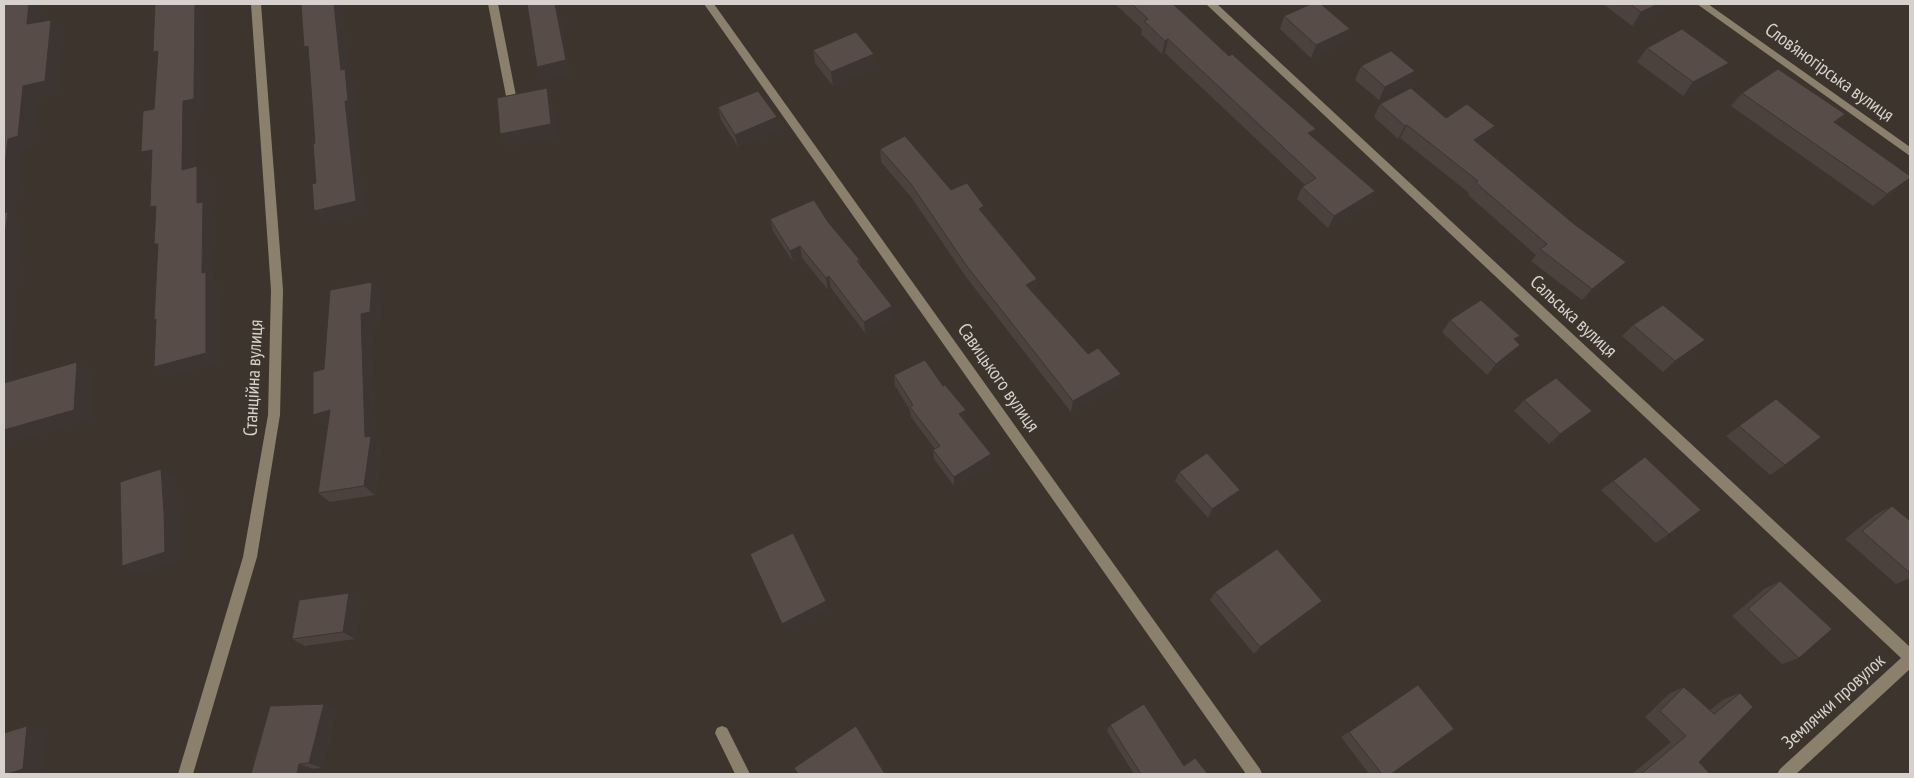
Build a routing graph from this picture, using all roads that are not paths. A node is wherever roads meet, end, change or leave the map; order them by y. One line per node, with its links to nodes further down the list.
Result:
1 (256, 4): 10 (street, Станційна вулиця)
2 (493, 4): 6 (street)
3 (709, 4): 12 (street, Савицького вулиця)
4 (1211, 4): 8 (street, Сальська вулиця)
5 (1702, 4): 7 (street, Слов’яногірська вулиця)
6 (511, 96)
7 (1910, 152)
8 (1910, 659): 13 (street, Землячки провулок)
9 (722, 733): 11 (street)
10 (185, 774)
11 (743, 774)
12 (1255, 774)
13 (1785, 774)

